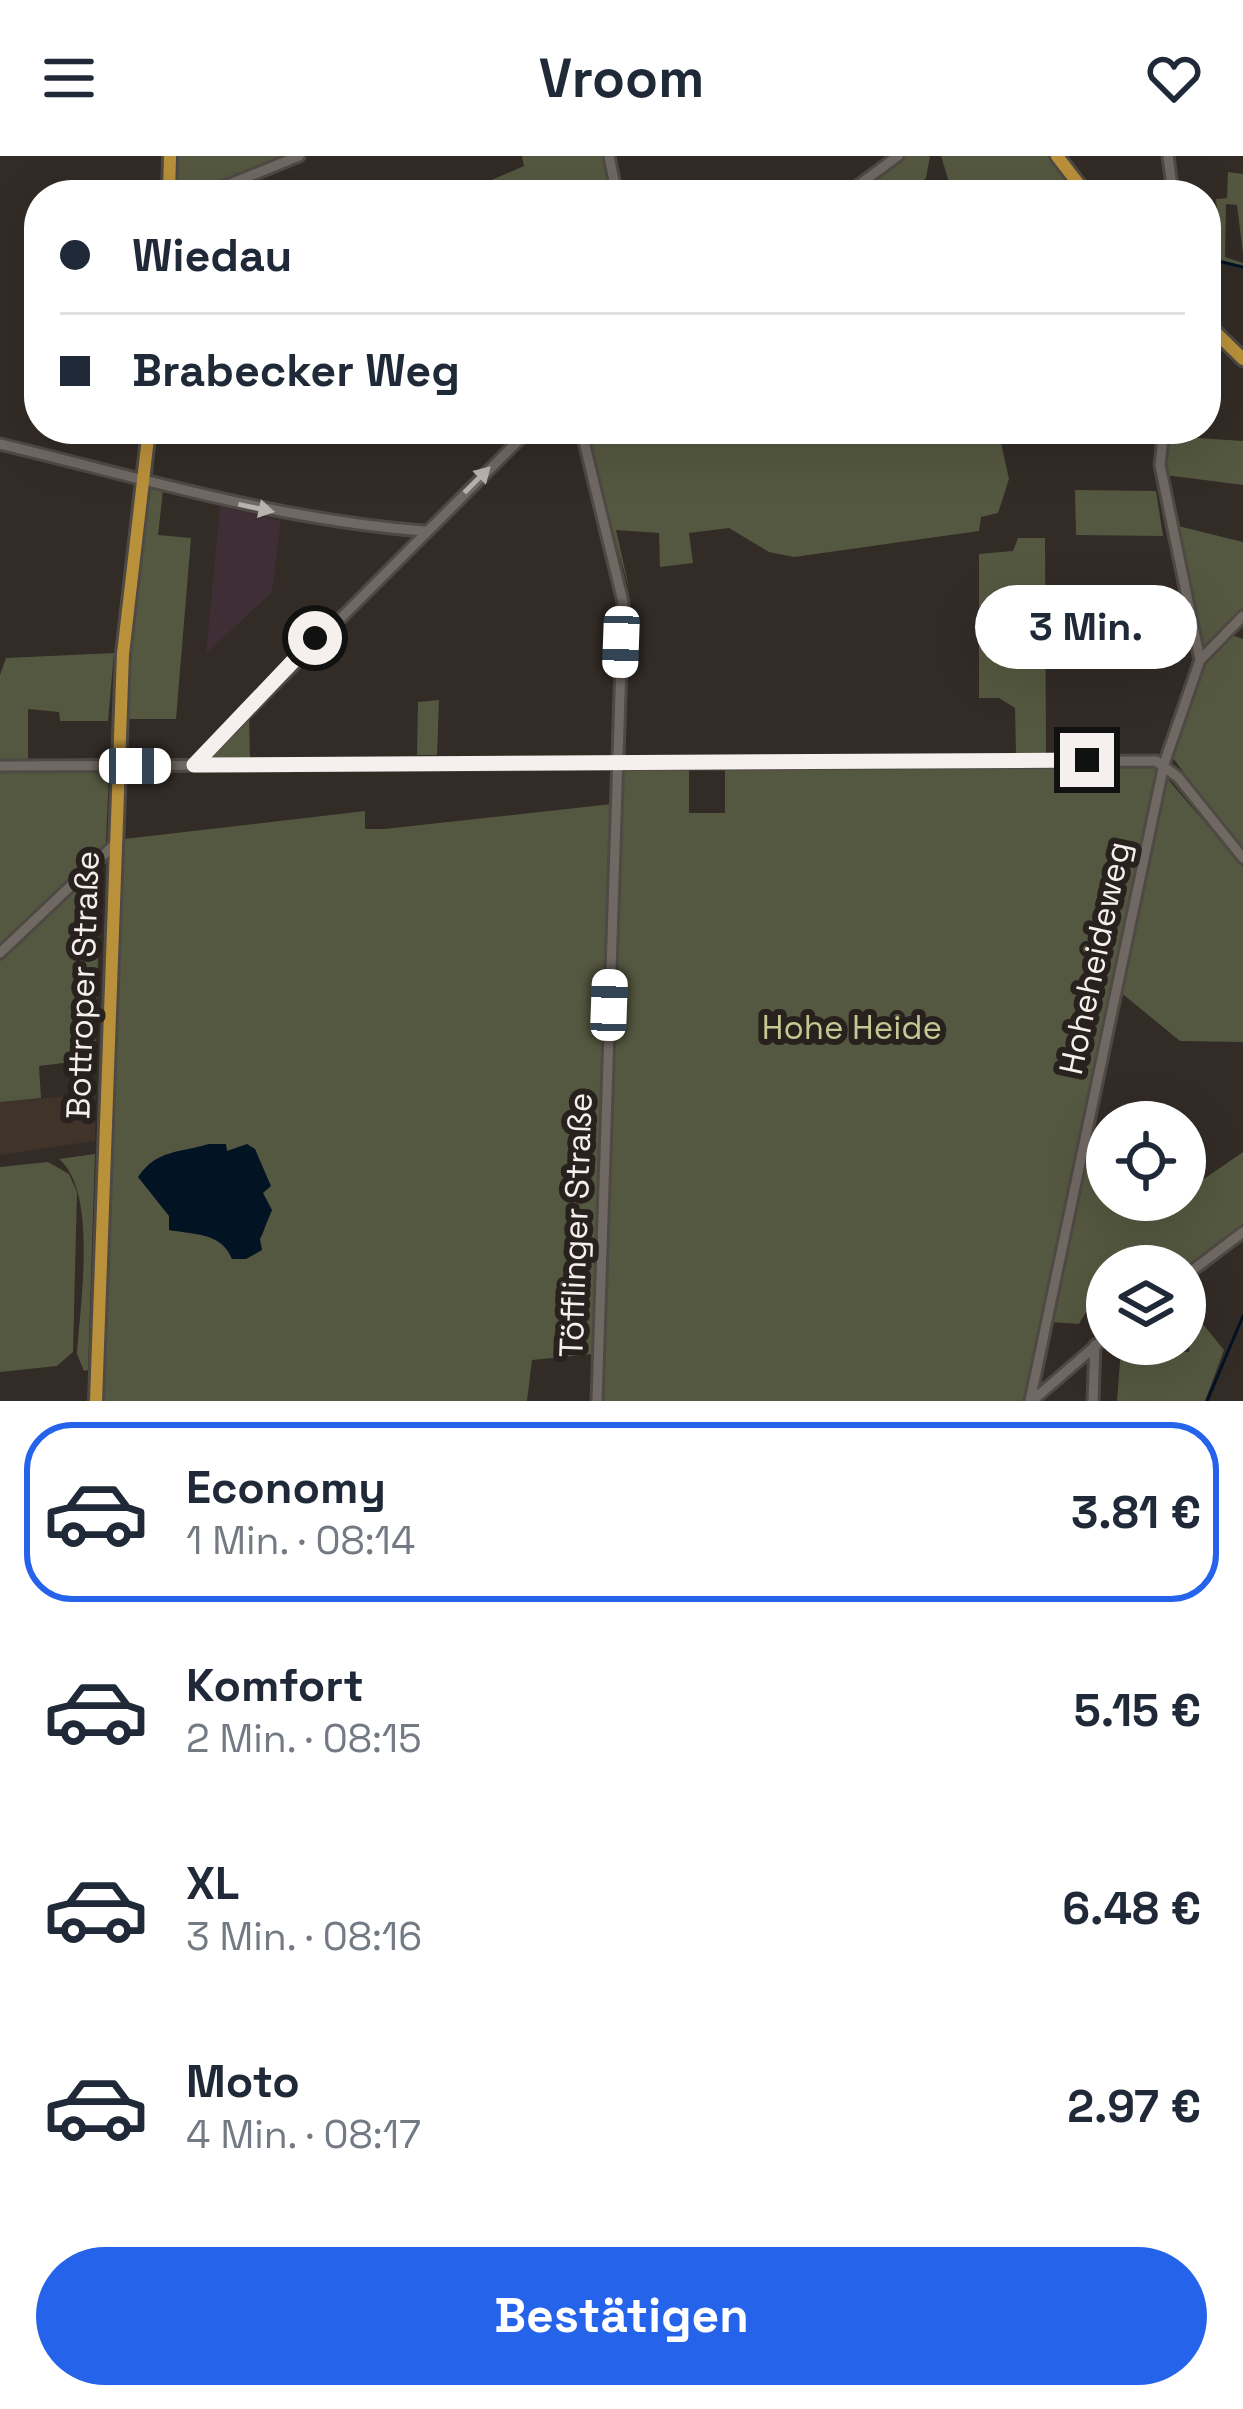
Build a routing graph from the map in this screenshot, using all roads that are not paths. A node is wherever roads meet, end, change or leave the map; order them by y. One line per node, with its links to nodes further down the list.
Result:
1 (299, 156): 4 (street)
2 (898, 156): 5 (street)
3 (1057, 156): 6 (main road)
4 (240, 180)
5 (865, 180)
6 (1075, 180)
7 (1221, 338): 8 (main road)
8 (1243, 359)
9 (0, 444): 14 (street)
10 (147, 444): 14 (main road, Bottroper Straße)
11 (514, 444): 15 (street, one-way to 11)
12 (584, 444): 18 (street, Töfflinger Straße)
13 (1162, 444): 17 (street)
14 (142, 479): 15 (street, one-way to 15); 22 (main road, Bottroper Straße)
15 (424, 531): 20 (street)
16 (1243, 616): 17 (street, Hoheheideweg)
17 (1200, 660): 19 (street, Hoheheideweg)
18 (617, 762): 19 (street); 20 (street); 31 (street, Töfflinger Straße)
19 (1164, 764): 24 (street); 32 (street, Hoheheideweg)
20 (194, 765): 22 (street)
21 (0, 766): 22 (street)
22 (118, 766): 23 (main road, Bottroper Straße)
23 (115, 844): 25 (street); 30 (main road, Bottroper Straße)
24 (1243, 858)
25 (0, 953)
26 (1243, 1232): 27 (street)
27 (1206, 1260)
28 (1086, 1354): 32 (street)
29 (1095, 1365): 33 (street)
30 (96, 1401)
31 (597, 1401)
32 (1031, 1401)
33 (1093, 1401)

